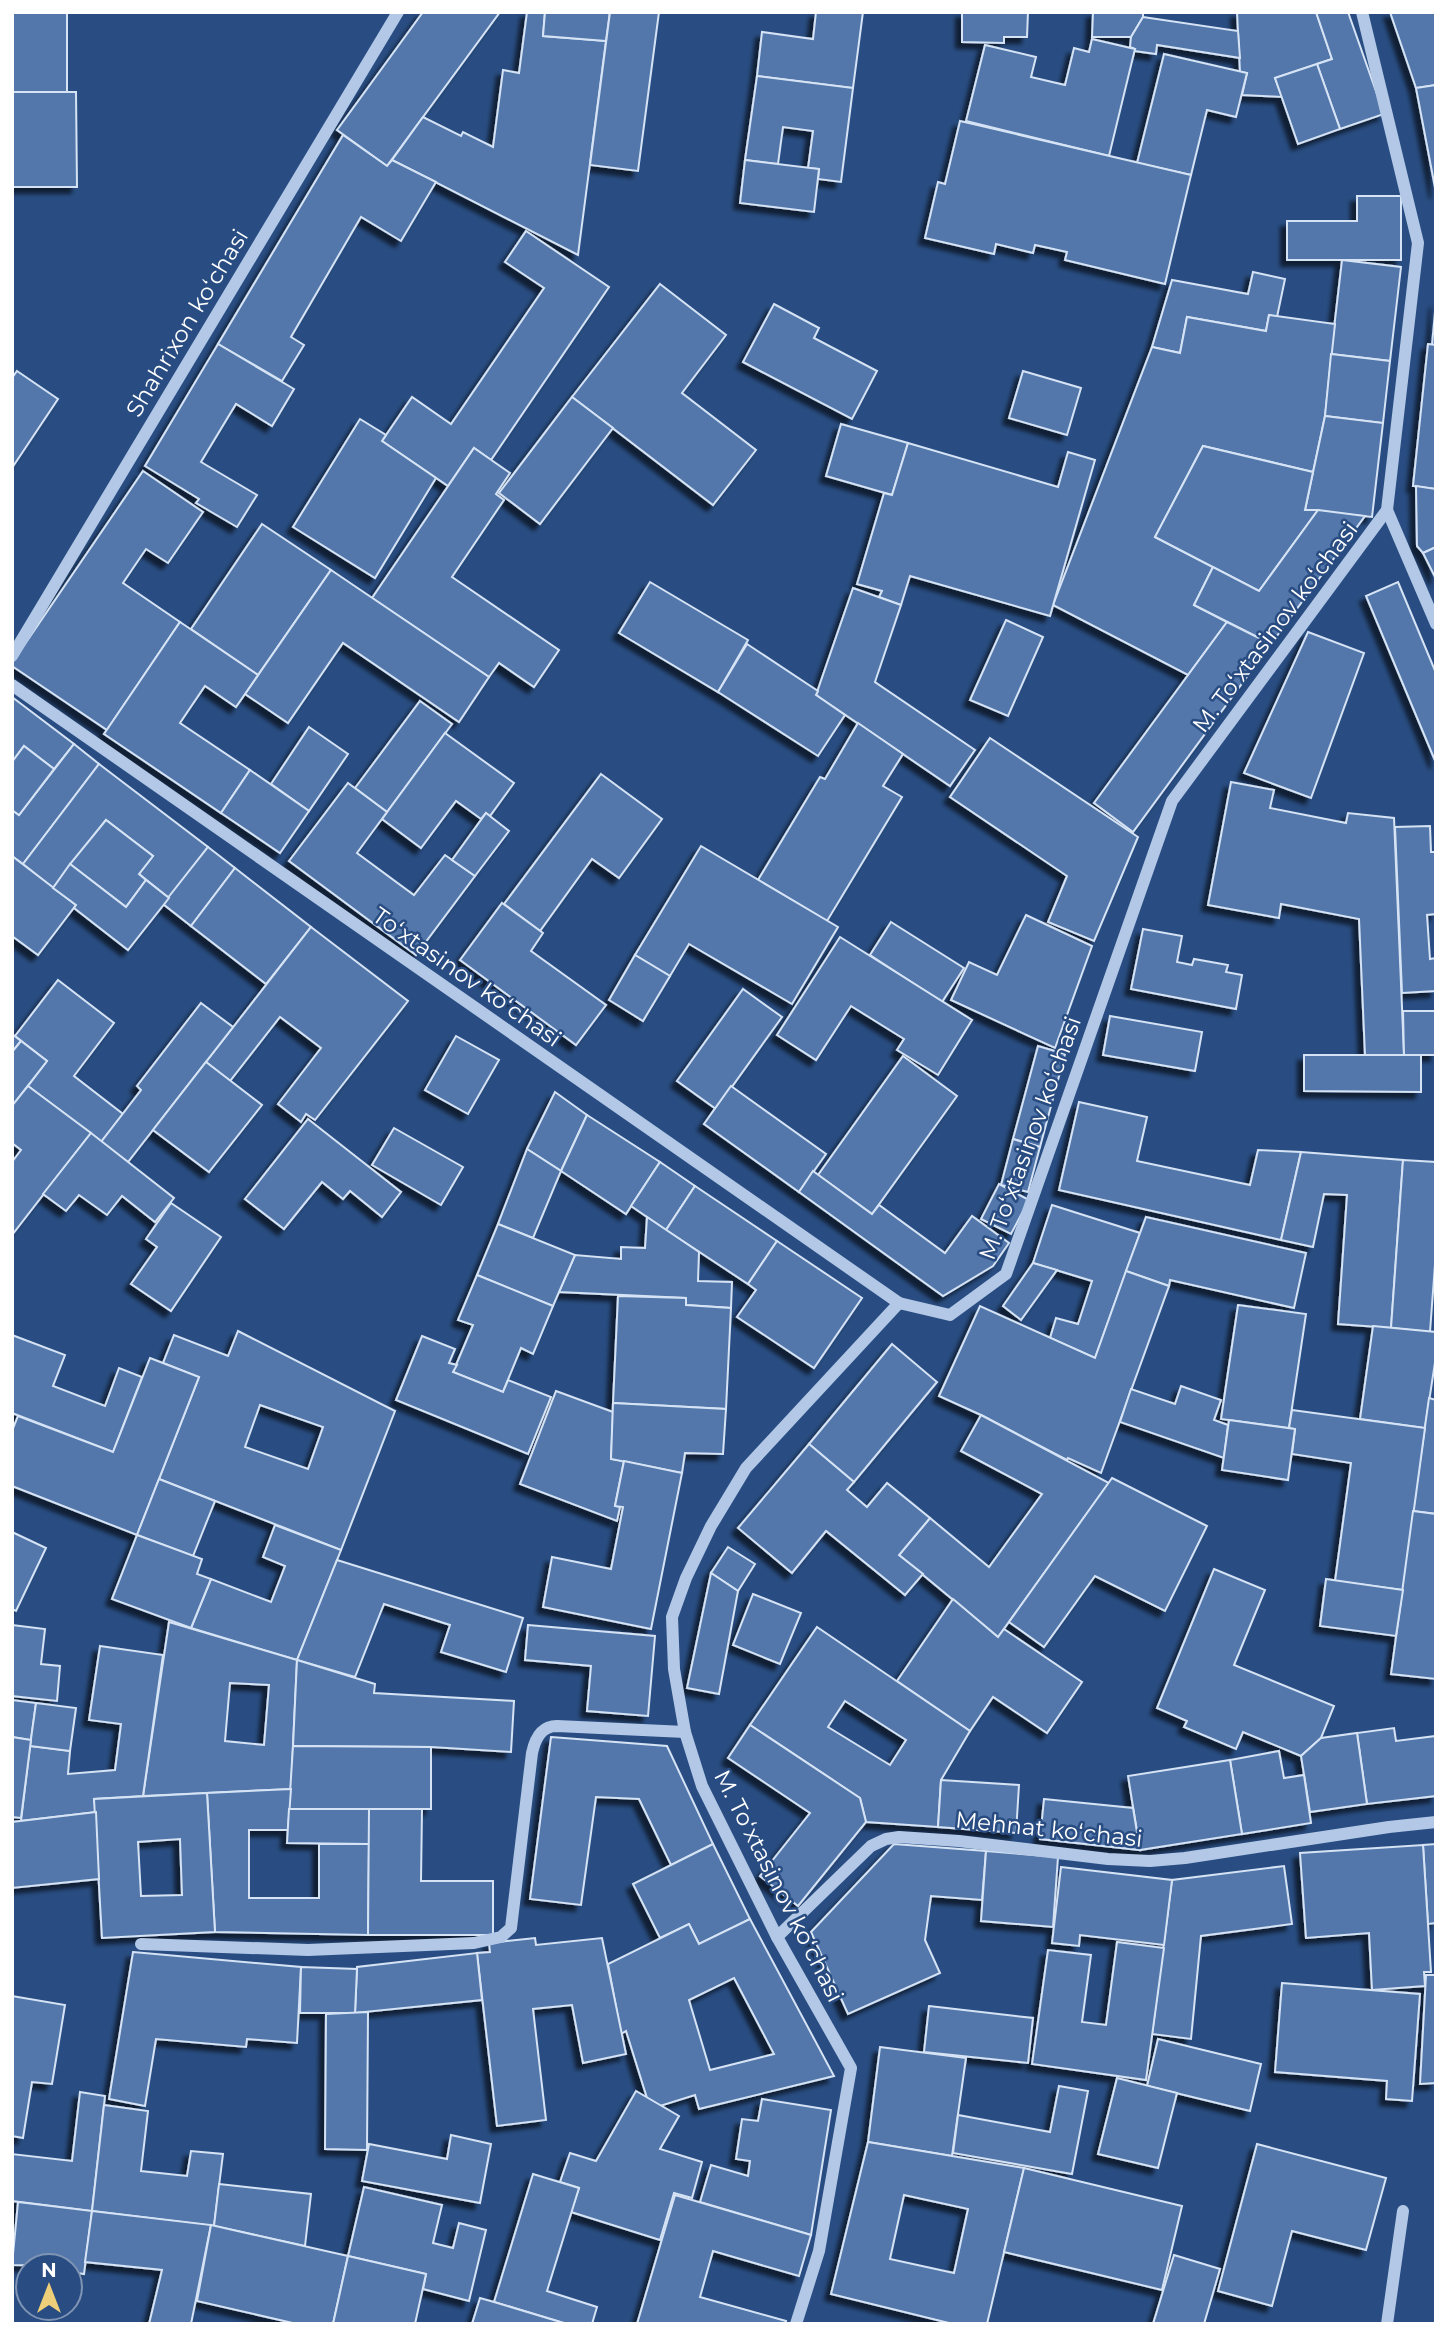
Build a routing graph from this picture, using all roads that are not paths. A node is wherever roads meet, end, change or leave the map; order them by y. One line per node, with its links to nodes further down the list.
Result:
1 (398, 12): 5 (street, Shahrixon koʻchasi)
2 (1362, 12): 3 (street, M. Toʻxtasinov koʻchasi)
3 (1387, 510): 4 (street); 7 (street, M. Toʻxtasinov koʻchasi)
4 (1436, 624)
5 (12, 656)
6 (12, 685): 7 (street, Toʻxtasinov koʻchasi)
7 (899, 1303): 8 (street, M. Toʻxtasinov koʻchasi)
8 (685, 1732): 10 (street, M. Toʻxtasinov koʻchasi); 11 (street)
9 (1436, 1822): 10 (street, Mehnat koʻchasi)
10 (777, 1937): 13 (street, M. Toʻxtasinov koʻchasi)
11 (141, 1944)
12 (1403, 2211): 14 (street)
13 (796, 2324)
14 (1387, 2324)

